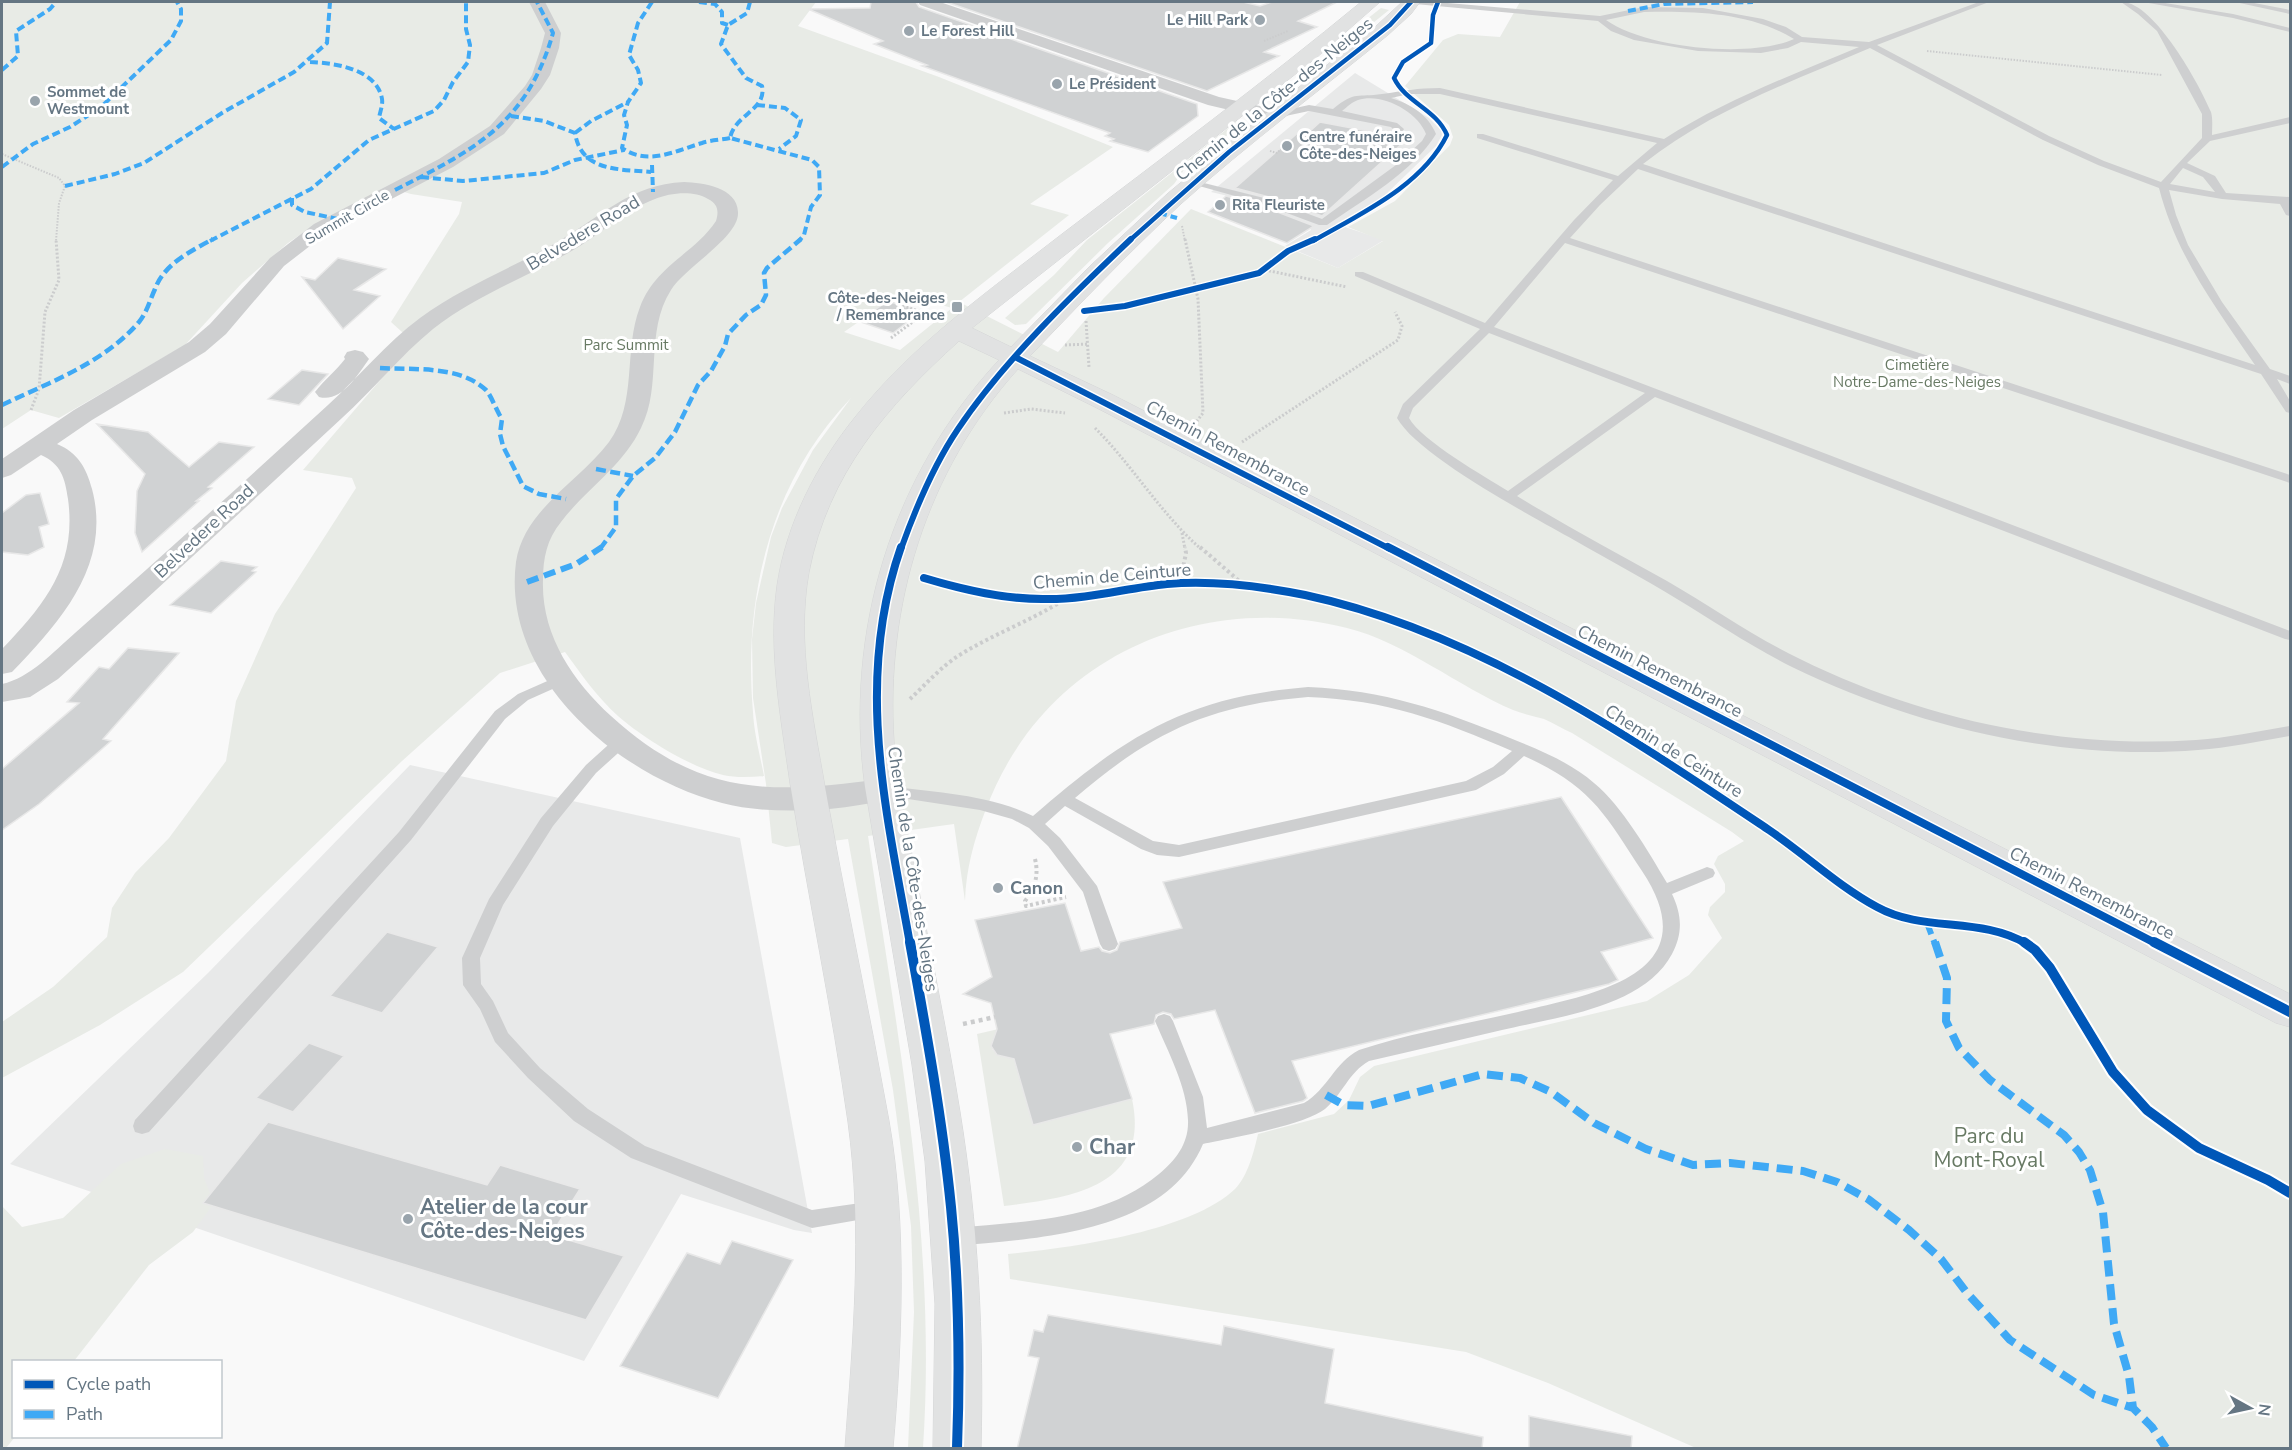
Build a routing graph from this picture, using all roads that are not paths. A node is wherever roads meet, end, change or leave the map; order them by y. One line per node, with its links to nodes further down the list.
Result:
1 (537, 2): 42 (street, Summit Circle)
2 (919, 2): 3 (street)
3 (927, 2): 16 (street)
4 (1371, 2): 16 (main road, Chemin de la Côte-des-Neiges)
5 (1413, 2): 11 (lane); 18 (main road, Chemin de la Côte-des-Neiges)
6 (1985, 2): 14 (lane)
7 (2125, 2): 22 (lane)
8 (2147, 2): 12 (lane)
9 (2240, 2): 10 (lane)
10 (2290, 12)
11 (1600, 19): 13 (lane); 13 (lane)
12 (2290, 30)
13 (1800, 39): 14 (lane)
14 (1870, 45): 23 (lane); 28 (lane)
15 (1382, 97): 17 (lane); 23 (lane); 27 (lane)
16 (1239, 107): 18 (street); 35 (main road, Chemin de la Côte-des-Neiges)
17 (1335, 112): 18 (lane); 21 (lane)
18 (1276, 115): 27 (main road, Chemin de la Côte-des-Neiges)
19 (2290, 120): 22 (lane)
20 (1480, 136): 26 (lane)
21 (1395, 139)
22 (2207, 139): 24 (lane)
23 (1663, 142): 25 (lane)
24 (2181, 164): 28 (lane); 29 (lane)
25 (1636, 165): 26 (lane); 38 (lane)
26 (1619, 179): 32 (lane)
27 (1195, 182): 37 (main road, Chemin de la Côte-des-Neiges)
28 (2163, 186): 29 (lane); 38 (lane)
29 (2222, 196): 30 (lane)
30 (2287, 201): 31 (lane)
31 (2290, 213)
32 (1564, 239): 34 (lane); 44 (lane)
33 (1359, 274): 34 (lane)
34 (1487, 328): 40 (lane); 46 (lane)
35 (956, 330): 37 (main road, Chemin Remembrance); 55 (main road, Chemin de la Côte-des-Neiges)
36 (355, 357): 45 (street)
37 (1015, 357): 54 (main road, Chemin de la Côte-des-Neiges); 61 (main road, Chemin Remembrance)
38 (2268, 373): 39 (lane); 41 (lane)
39 (2290, 380)
40 (1654, 392): 46 (lane); 47 (lane)
41 (2290, 409)
42 (38, 445): 43 (street, Summit Circle); 48 (street)
43 (2, 470)
44 (2290, 479)
45 (240, 497): 49 (street, Belvedere Road); 50 (street, Belvedere Road)
46 (1508, 497): 51 (lane)
47 (2290, 636)
48 (2, 665)
49 (561, 680): 52 (street, Belvedere Road); 63 (lane)
50 (2, 693)
51 (2290, 731)
52 (621, 741): 55 (street, Belvedere Road); 65 (lane)
53 (1522, 749): 56 (lane); 56 (lane); 59 (lane)
54 (882, 790): 55 (street, Belvedere Road); 57 (lane); 66 (main road, Chemin de la Côte-des-Neiges)
55 (810, 799): 65 (main road, Chemin de la Côte-des-Neiges)
56 (1064, 799): 57 (lane)
57 (1035, 824): 60 (lane)
58 (1707, 873): 59 (lane)
59 (1662, 891): 64 (lane)
60 (1109, 944)
61 (2290, 1012)
62 (1164, 1021): 64 (lane)
63 (142, 1126)
64 (1197, 1138): 66 (lane)
65 (875, 1210): 67 (main road, Chemin de la Côte-des-Neiges)
66 (956, 1237): 68 (main road, Chemin de la Côte-des-Neiges)
67 (869, 1449)
68 (957, 1449)

